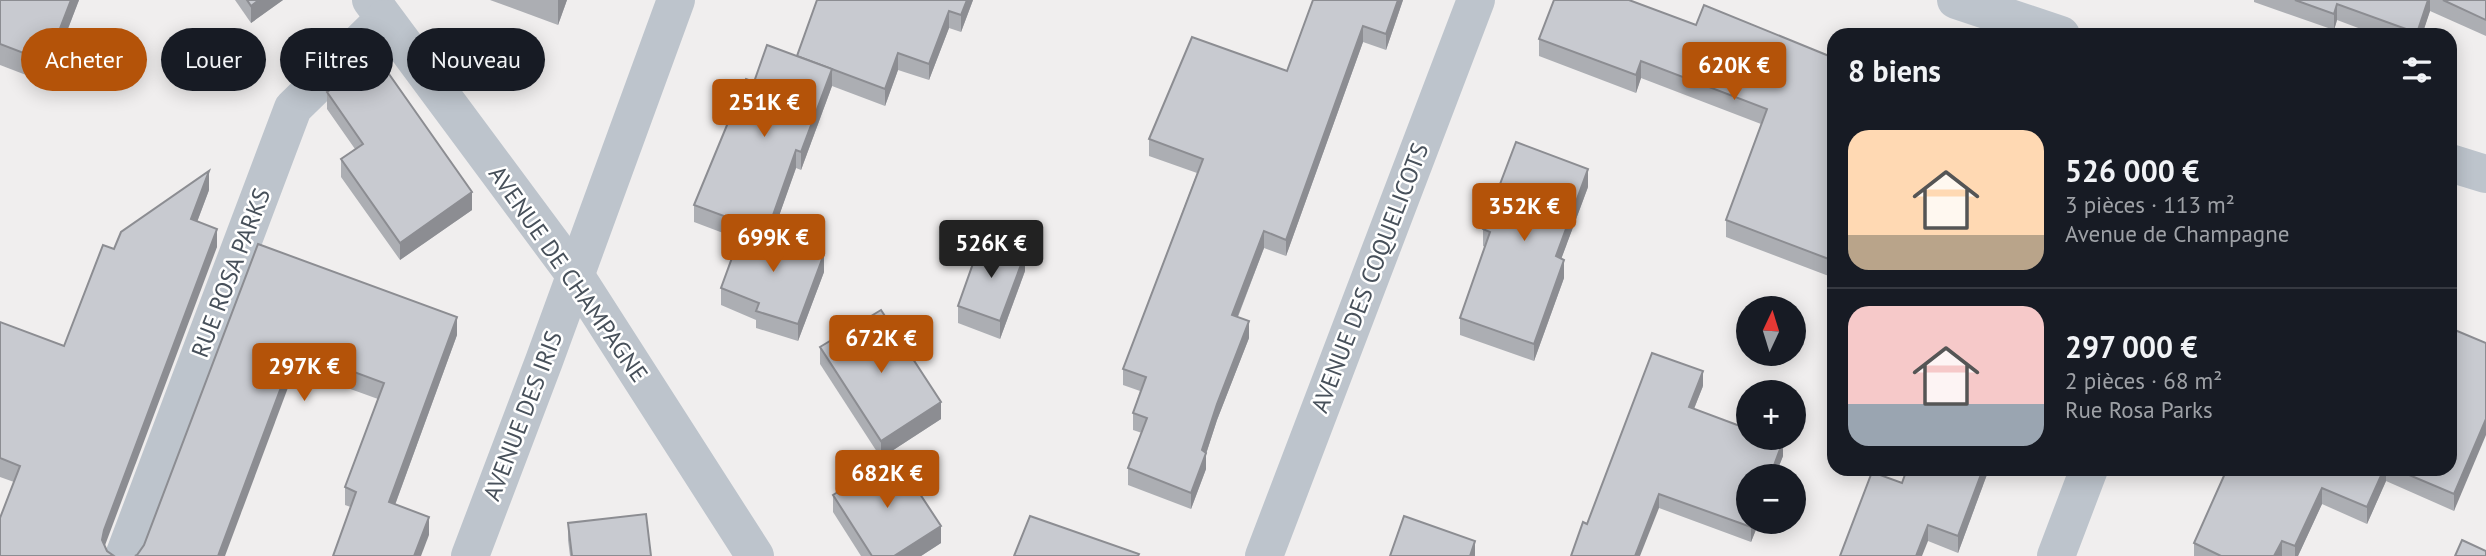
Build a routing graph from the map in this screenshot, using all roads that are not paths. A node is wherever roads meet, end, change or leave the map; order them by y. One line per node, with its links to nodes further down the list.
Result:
1 (676, 0): 8 (street, AVENUE DES IRIS)
2 (1476, 0): 13 (street, AVENUE DES COQUELICOTS)
3 (1956, 0): 5 (street)
4 (377, 10): 8 (street, AVENUE DE CHAMPAGNE); 10 (street, RUE ROSA PARKS)
5 (2040, 28)
6 (2457, 165): 7 (street)
7 (2486, 174)
8 (575, 275): 11 (street, AVENUE DES IRIS); 12 (street, AVENUE DE CHAMPAGNE)
9 (2086, 476): 14 (street)
10 (124, 556)
11 (470, 556)
12 (755, 556)
13 (1264, 556)
14 (2056, 556)

